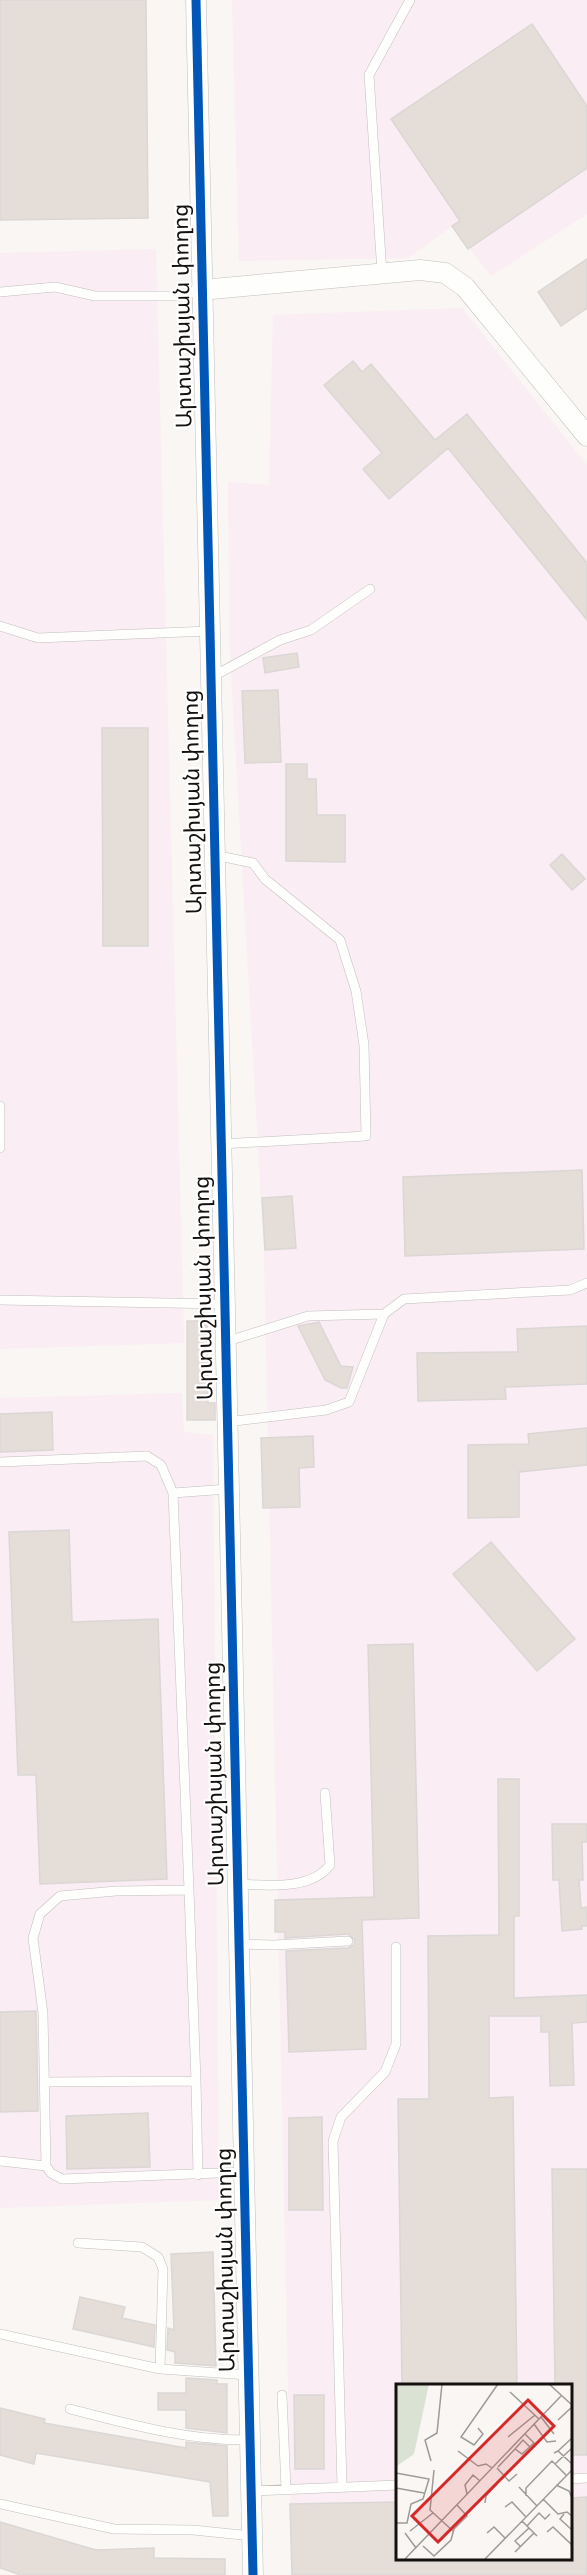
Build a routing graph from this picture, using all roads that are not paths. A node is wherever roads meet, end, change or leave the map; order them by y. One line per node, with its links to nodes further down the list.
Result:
1 (196, 0): 4 (street, Արտաշիսյան փողոց)
2 (410, 0): 3 (lane)
3 (382, 273): 4 (street); 6 (street)
4 (201, 290): 5 (lane); 9 (street, Արտաշիսյան փողոց)
5 (0, 292)
6 (587, 436)
7 (370, 589): 10 (lane)
8 (0, 627): 9 (lane)
9 (209, 631): 10 (street, Արտաշիսյան փողոց)
10 (210, 678): 11 (street, Արտաշիսյան փողոց)
11 (214, 855): 13 (street, Արտաշիսյան փողոց); 13 (lane)
12 (0, 1106): 14 (lane)
13 (220, 1144): 17 (street, Արտաշիսյան փողոց)
14 (0, 1148)
15 (587, 1283): 18 (lane)
16 (0, 1300): 17 (lane)
17 (224, 1304): 19 (street, Արտաշիսյան փողոց)
18 (384, 1314): 19 (lane); 20 (lane)
19 (225, 1343): 20 (street, Արտաշիսյան փողոց)
20 (227, 1422): 22 (street, Արտաշիսյան փողոց)
21 (0, 1462): 23 (lane)
22 (228, 1489): 23 (lane); 25 (street, Արտաշիսյան փողոց)
23 (173, 1493): 26 (lane)
24 (325, 1793): 25 (lane)
25 (237, 1884): 28 (street, Արտաշիսյան փողոց)
26 (189, 1890): 30 (lane); 31 (lane)
27 (348, 1941): 28 (lane)
28 (238, 1944): 34 (street, Արտաշիսյան փողոց)
29 (396, 1947): 46 (lane)
30 (196, 2081): 31 (lane); 35 (lane)
31 (45, 2082): 33 (lane)
32 (0, 2162): 33 (lane)
33 (46, 2166): 35 (lane)
34 (243, 2172): 35 (lane); 39 (street, Արտաշիսյան փողոց)
35 (198, 2175)
36 (78, 2243): 38 (lane)
37 (0, 2334): 38 (lane)
38 (160, 2369): 39 (lane)
39 (248, 2375): 42 (street, Արտաշիսյան փողոց)
40 (282, 2395): 47 (lane)
41 (70, 2409): 42 (lane)
42 (249, 2440): 48 (street, Արտաշիսյան փողոց)
43 (587, 2478): 44 (lane)
44 (572, 2479)
45 (396, 2485): 46 (lane)
46 (342, 2487): 47 (lane)
47 (286, 2489): 48 (lane)
48 (251, 2491): 50 (street, Արտաշիսյան փողոց)
49 (0, 2504): 50 (lane)
50 (252, 2536): 51 (street, Արտաշիսյան փողոց)
51 (252, 2575)

